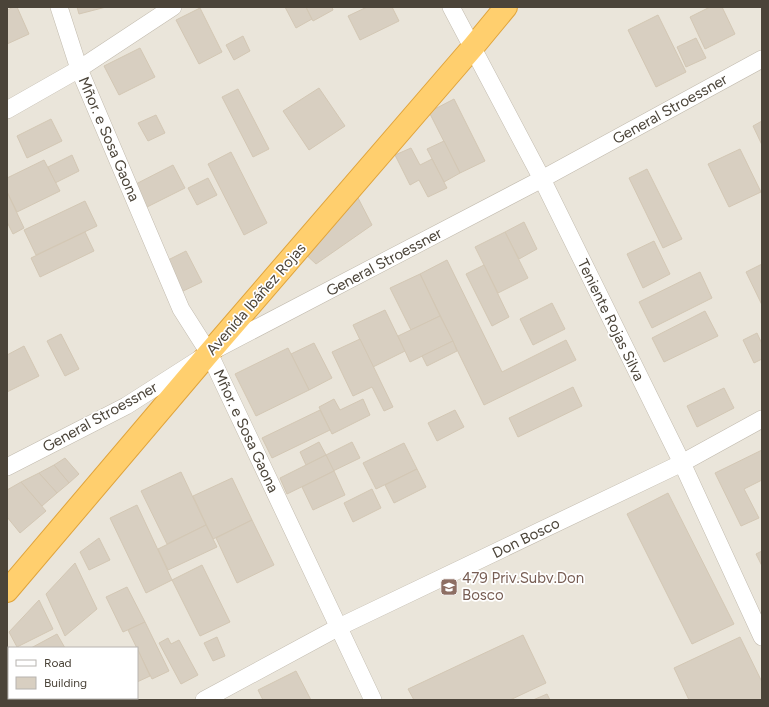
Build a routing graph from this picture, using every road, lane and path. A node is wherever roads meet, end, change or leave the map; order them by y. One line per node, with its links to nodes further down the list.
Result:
1 (59, 7): 7 (street, Mñor. e Sosa Gaona)
2 (173, 7): 7 (street)
3 (452, 7): 5 (street, Teniente Rojas Silva)
4 (506, 7): 5 (highway, Avenida Ibáñez Rojas)
5 (473, 47): 9 (street, Teniente Rojas Silva); 10 (highway, Avenida Ibáñez Rojas)
6 (762, 59): 9 (street, General Stroessner)
7 (79, 69): 8 (street); 10 (street, Mñor. e Sosa Gaona)
8 (7, 110)
9 (542, 179): 10 (street, General Stroessner); 12 (street, Teniente Rojas Silva)
10 (209, 353): 13 (street, General Stroessner); 14 (highway, Avenida Ibáñez Rojas); 15 (street, Mñor. e Sosa Gaona)
11 (762, 419): 12 (street, Don Bosco)
12 (682, 463): 15 (street, Don Bosco); 16 (street, Teniente Rojas Silva)
13 (7, 467)
14 (7, 591)
15 (339, 627): 17 (street, Don Bosco); 18 (street, Mñor. e Sosa Gaona)
16 (762, 637)
17 (204, 700)
18 (373, 700)

